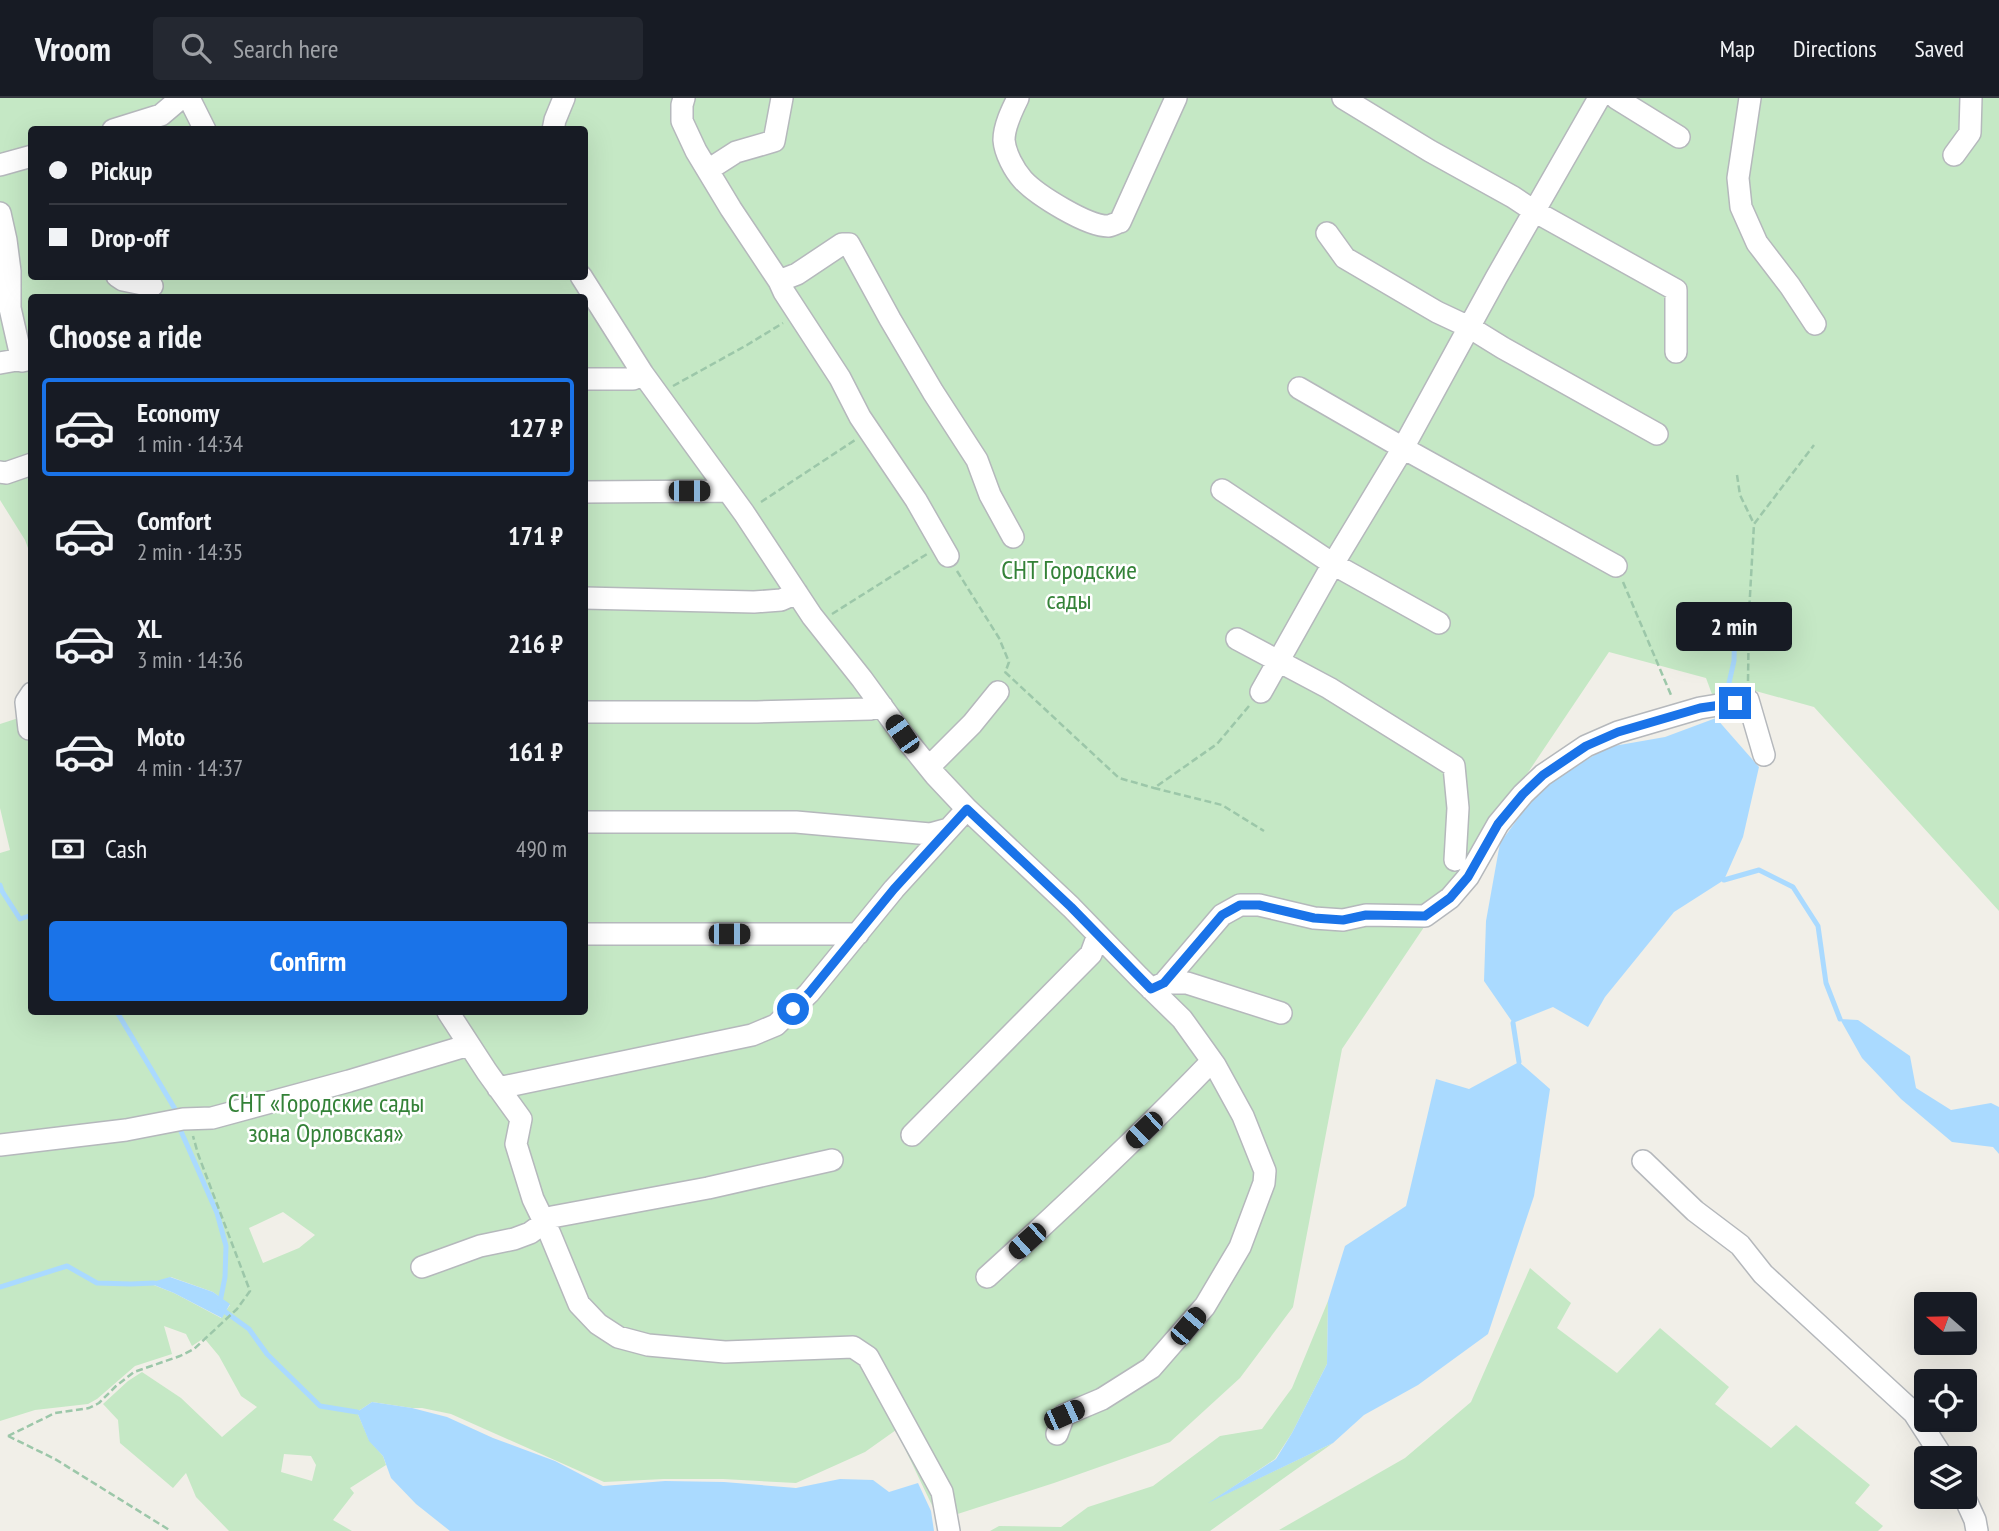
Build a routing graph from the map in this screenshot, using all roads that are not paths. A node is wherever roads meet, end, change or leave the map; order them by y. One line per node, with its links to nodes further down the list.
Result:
1 (181, 98): 13 (street)
2 (189, 98): 14 (street)
3 (564, 98): 15 (street)
4 (684, 98): 20 (street)
5 (782, 98): 20 (street)
6 (1018, 98): 7 (street)
7 (1176, 98)
8 (1343, 98): 21 (street)
9 (1599, 98): 21 (street)
10 (1616, 98): 16 (street)
11 (1750, 98): 28 (street)
12 (1971, 98): 17 (street)
13 (126, 126)
14 (203, 126)
15 (554, 126)
16 (1679, 137)
17 (1954, 155)
18 (28, 157): 19 (street)
19 (0, 165)
20 (708, 170): 26 (street)
21 (1534, 211): 29 (street); 30 (street)
22 (0, 213): 31 (street)
23 (1327, 233): 29 (street)
24 (123, 280): 27 (street)
25 (584, 280): 33 (street)
26 (779, 281): 43 (street); 44 (street)
27 (153, 287)
28 (1815, 324)
29 (1469, 327): 36 (street); 37 (street)
30 (1676, 352)
31 (27, 360): 32 (street)
32 (0, 363)
33 (643, 374): 34 (street); 41 (street)
34 (588, 379)
35 (1299, 388): 37 (street)
36 (1657, 433)
37 (1403, 448): 45 (street); 46 (street)
38 (28, 465): 39 (street)
39 (0, 472)
40 (1222, 490): 45 (street)
41 (727, 491): 42 (street); 47 (street)
42 (588, 492)
43 (1013, 537)
44 (945, 550)
45 (1333, 564): 49 (street); 51 (street)
46 (1616, 566)
47 (797, 593): 48 (street); 55 (street)
48 (588, 598)
49 (1439, 623)
50 (1237, 639): 51 (street)
51 (1278, 662): 53 (street); 63 (street)
52 (999, 692): 59 (street)
53 (1261, 692)
54 (28, 699): 57 (street)
55 (882, 706): 56 (street); 59 (street)
56 (588, 712)
57 (28, 720)
58 (1764, 755): 67 (street)
59 (929, 768): 60 (street)
60 (967, 809): 62 (street); 66 (street)
61 (588, 822): 62 (street)
62 (948, 829): 65 (street)
63 (1455, 860)
64 (588, 934): 65 (street)
65 (858, 934): 72 (street)
66 (1098, 935): 67 (street); 73 (street)
67 (1158, 986): 68 (street); 71 (street)
68 (1281, 1013)
69 (450, 1015): 70 (street)
70 (469, 1045): 72 (street); 74 (street)
71 (1212, 1061): 79 (street); 80 (street)
72 (498, 1088): 77 (street)
73 (912, 1135)
74 (0, 1144)
75 (832, 1160): 77 (street)
76 (1643, 1161): 81 (street)
77 (545, 1224): 78 (street); 83 (street)
78 (422, 1267)
79 (987, 1277)
80 (1057, 1434)
81 (1935, 1446)
82 (1970, 1509): 84 (street)
83 (949, 1531)
84 (1977, 1531)

